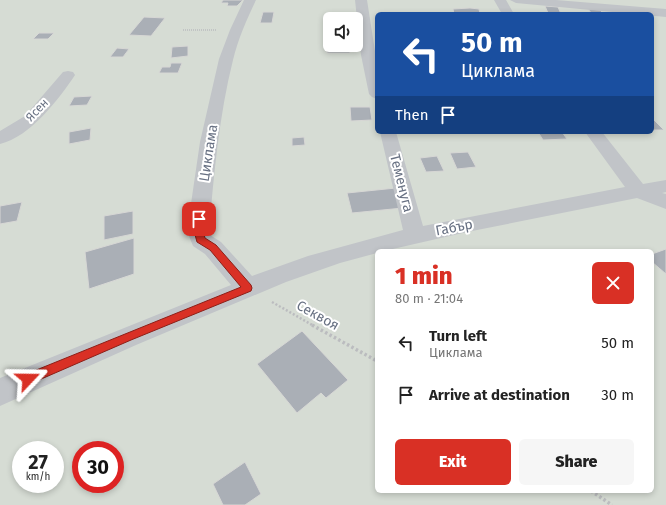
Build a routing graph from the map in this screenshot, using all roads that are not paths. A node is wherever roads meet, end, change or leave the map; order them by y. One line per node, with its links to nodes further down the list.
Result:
1 (250, 0): 16 (street, Циклама)
2 (361, 0): 8 (street)
3 (500, 0): 5 (street)
4 (516, 0): 6 (street)
5 (507, 12)
6 (666, 13)
7 (68, 75): 11 (street, Ясен)
8 (375, 85)
9 (389, 134): 15 (street, Теменуга)
10 (595, 134): 13 (street)
11 (0, 139)
12 (666, 186): 13 (street, Габър)
13 (638, 191): 14 (street); 15 (street, Габър)
14 (666, 202)
15 (415, 234): 16 (street, Габър)
16 (248, 288): 17 (street)
17 (0, 392)

